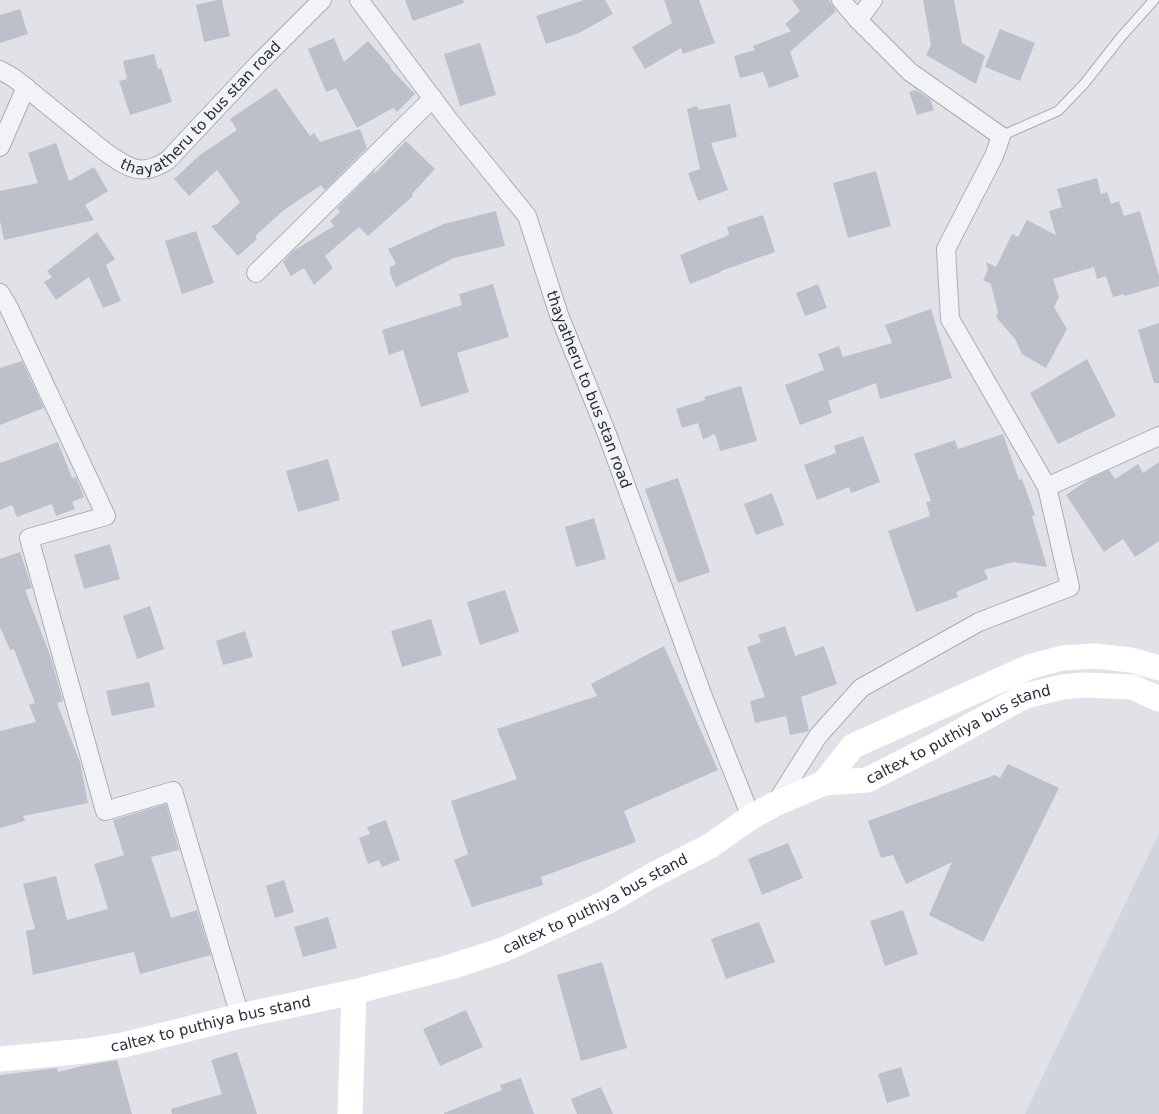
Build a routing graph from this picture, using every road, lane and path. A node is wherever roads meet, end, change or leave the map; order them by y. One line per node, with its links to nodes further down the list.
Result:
1 (322, 0): 8 (street, thayatheru to bus stan road)
2 (358, 0): 9 (street, thayatheru to bus stan road)
3 (841, 0): 6 (street)
4 (873, 0): 6 (street)
5 (1154, 0): 10 (lane)
6 (858, 20): 10 (street)
7 (0, 70): 8 (street, thayatheru to bus stan road)
8 (26, 87): 11 (street)
9 (433, 98): 12 (street); 20 (street, thayatheru to bus stan road)
10 (1001, 136): 15 (street)
11 (0, 147)
12 (256, 273)
13 (0, 293): 22 (street)
14 (1159, 436): 15 (street)
15 (1048, 487): 19 (street)
16 (1159, 668): 18 (main road)
17 (1159, 699): 18 (main road, caltex to puthiya bus stand)
18 (824, 783): 19 (main road, caltex to puthiya bus stand)
19 (775, 804): 20 (main road, caltex to puthiya bus stand)
20 (751, 817): 21 (main road, caltex to puthiya bus stand)
21 (354, 992): 22 (main road, caltex to puthiya bus stand); 24 (main road)
22 (240, 1016): 23 (main road, caltex to puthiya bus stand)
23 (0, 1059)
24 (350, 1114)

